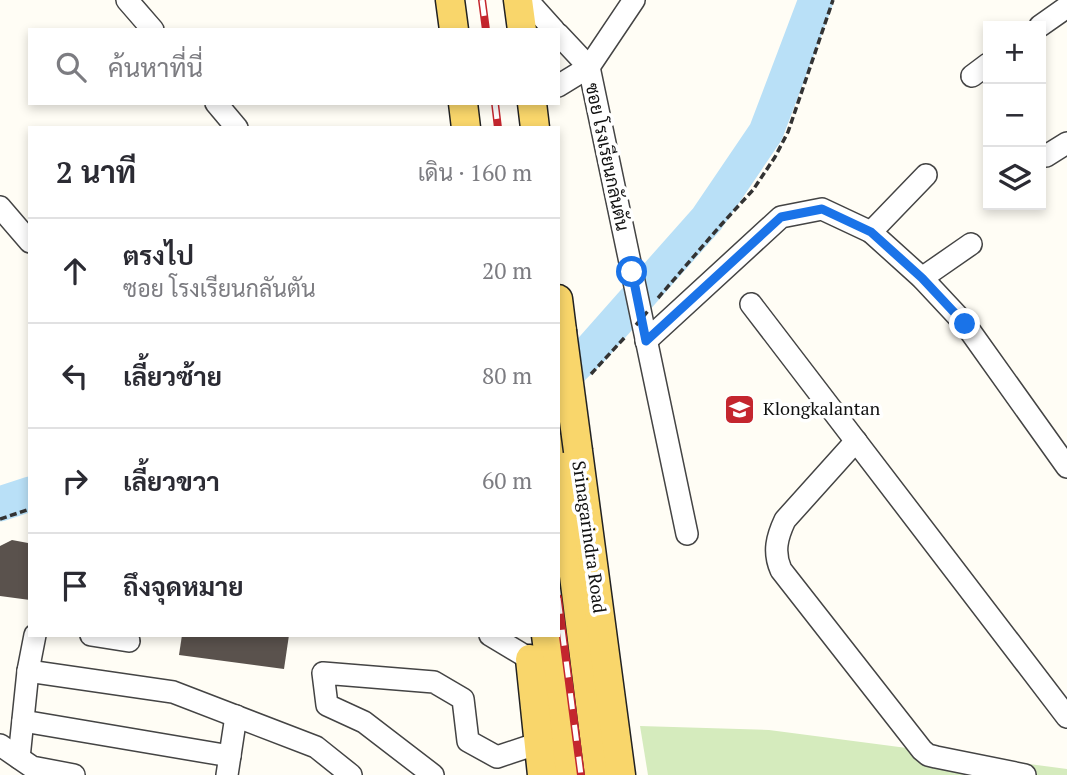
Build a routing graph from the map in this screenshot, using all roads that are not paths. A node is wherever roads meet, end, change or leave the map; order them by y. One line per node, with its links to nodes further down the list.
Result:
1 (127, 0): 8 (street)
2 (450, 0): 9 (main road)
3 (518, 0): 10 (main road)
4 (527, 0): 11 (street)
5 (634, 0): 13 (street)
6 (1066, 4): 7 (street)
7 (1046, 21)
8 (150, 28)
9 (454, 28)
10 (522, 28)
11 (552, 28)
12 (560, 36): 13 (street)
13 (589, 67): 14 (street); 31 (street, ซอย โรงเรียนกลันตัน)
14 (560, 85)
15 (218, 105): 18 (street)
16 (463, 105): 19 (main road)
17 (532, 105): 20 (main road)
18 (235, 126)
19 (466, 126)
20 (535, 126)
21 (1067, 143): 22 (street)
22 (1046, 156)
23 (926, 175): 25 (street)
24 (0, 207): 26 (street)
25 (871, 232): 28 (street); 31 (street)
26 (28, 240)
27 (971, 244): 28 (street)
28 (922, 278): 34 (street)
29 (751, 304): 32 (street)
30 (560, 315): 33 (main road, Srinagarindra Road, bridge)
31 (640, 324): 35 (street, ซอย โรงเรียนกลันตัน)
32 (856, 441): 44 (street); 58 (street)
33 (566, 455): 56 (main road); 57 (main road, Srinagarindra Road)
34 (1067, 467)
35 (687, 534)
36 (35, 637): 42 (street)
37 (104, 637): 40 (street)
38 (496, 637): 41 (street)
39 (546, 637): 55 (main road)
40 (129, 641)
41 (529, 647): 46 (main road)
42 (28, 671): 43 (street); 45 (street)
43 (236, 716): 49 (street); 52 (street)
44 (1067, 717)
45 (23, 721): 48 (street); 49 (street)
46 (539, 743): 50 (street); 54 (main road)
47 (0, 745): 48 (street)
48 (19, 758): 51 (street)
49 (229, 765)
50 (497, 766): 53 (street)
51 (74, 775)
52 (351, 775)
53 (433, 775)
54 (542, 775)
55 (564, 775)
56 (598, 775)
57 (621, 775)
58 (1025, 775)

